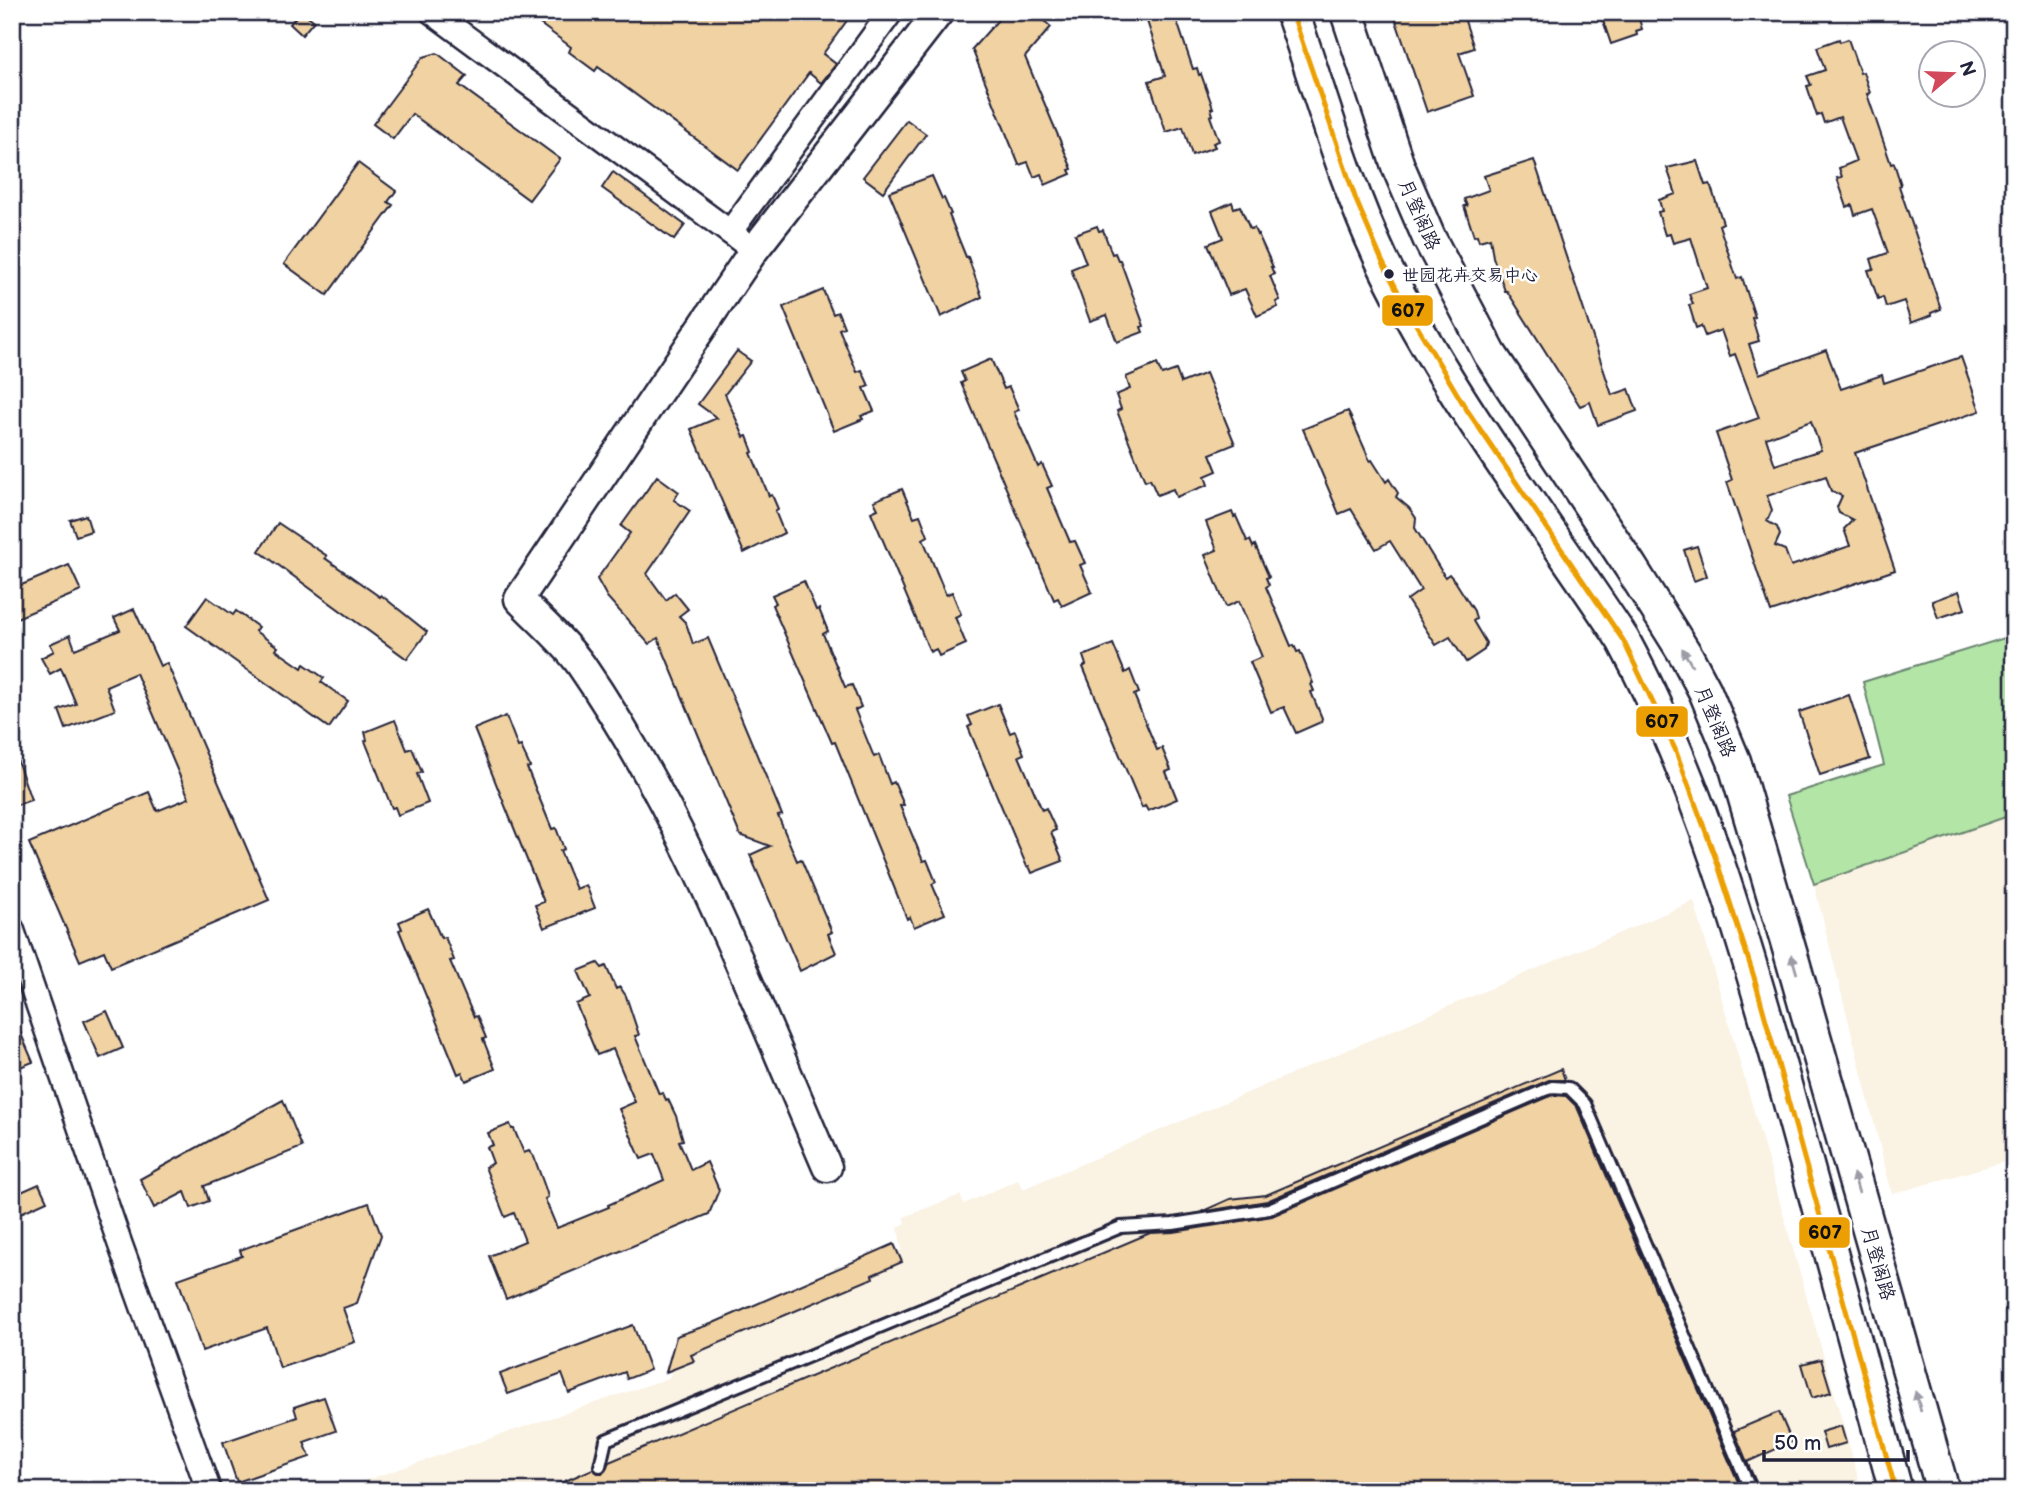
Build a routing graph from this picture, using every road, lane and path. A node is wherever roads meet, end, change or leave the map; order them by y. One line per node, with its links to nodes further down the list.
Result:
1 (432, 12): 6 (street)
2 (891, 12): 6 (street)
3 (939, 12): 7 (street)
4 (1292, 12): 13 (main road)
5 (1347, 12): 14 (main road, 月登阁路, one-way to 5)
6 (730, 232): 7 (street)
7 (754, 250): 9 (street)
8 (12, 929): 11 (street)
9 (827, 1167)
10 (600, 1466): 12 (lane)
11 (209, 1491)
12 (1751, 1491)
13 (1896, 1491)
14 (1943, 1491)

